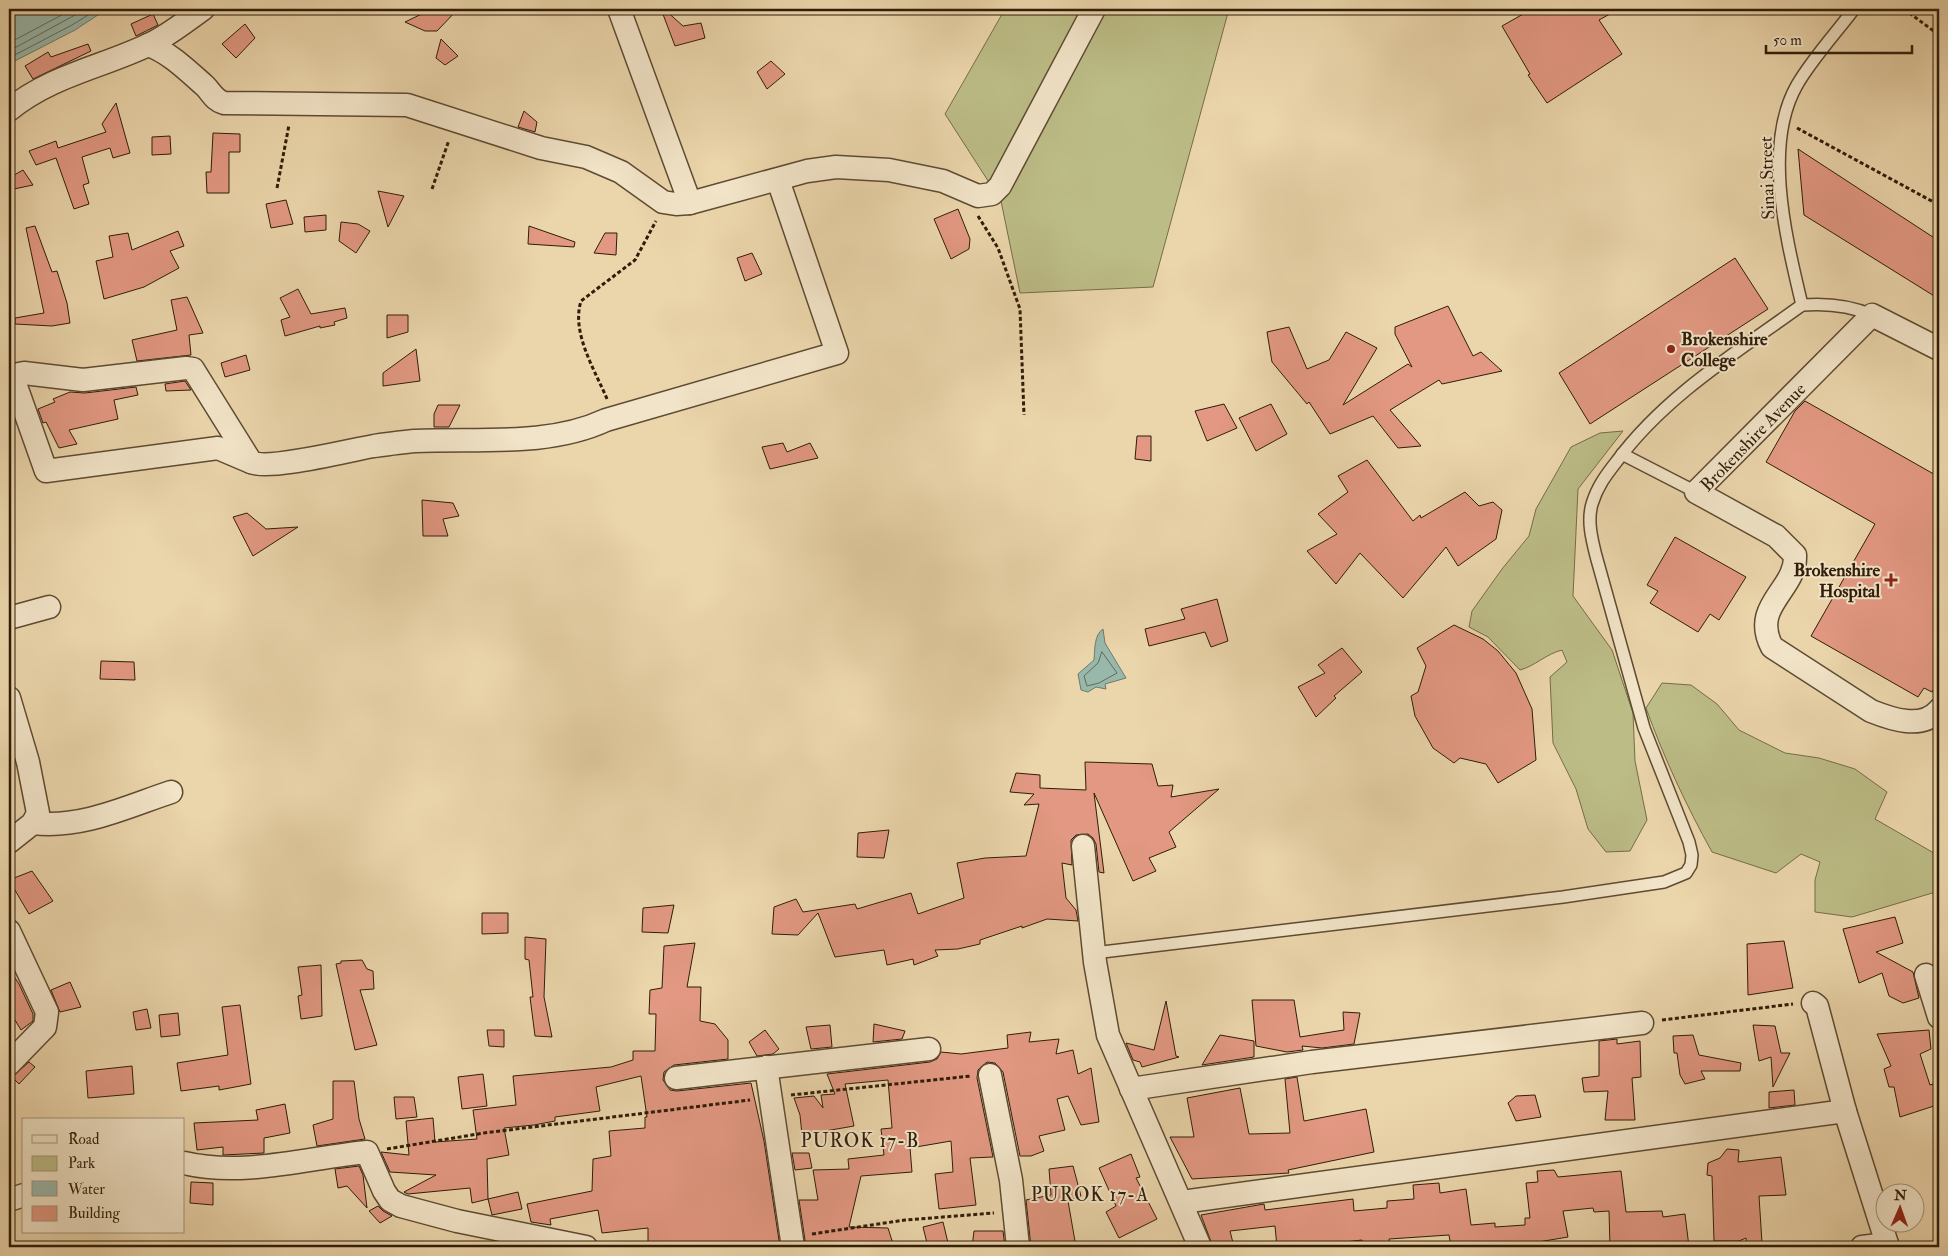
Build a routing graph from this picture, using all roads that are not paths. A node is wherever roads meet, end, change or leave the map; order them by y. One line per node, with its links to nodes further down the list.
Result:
1 (203, 9): 5 (street)
2 (619, 9): 8 (street)
3 (1094, 9): 7 (street)
4 (1854, 9): 9 (lane, Sinai Street)
5 (148, 45): 6 (street); 8 (street)
6 (9, 110)
7 (778, 180): 8 (street); 14 (street)
8 (683, 203)
9 (1802, 305): 10 (lane); 13 (lane)
10 (1872, 315): 11 (street); 15 (street, Brokenshire Avenue)
11 (1939, 348)
12 (10, 375): 14 (street); 14 (street)
13 (1622, 454): 15 (lane); 25 (lane)
14 (251, 462)
15 (1696, 492): 19 (street, Brokenshire Avenue)
16 (49, 607): 17 (street)
17 (9, 618)
18 (9, 698): 21 (street)
19 (1939, 710)
20 (171, 792): 21 (street)
21 (34, 823): 22 (street)
22 (9, 842)
23 (1083, 846): 25 (street)
24 (9, 931): 31 (street)
25 (1094, 953): 35 (street)
26 (1926, 975): 28 (street)
27 (1813, 1003): 36 (street)
28 (1939, 1017)
29 (1642, 1023): 35 (street)
30 (929, 1049): 32 (street)
31 (9, 1064)
32 (766, 1067): 34 (street); 41 (street)
33 (990, 1075): 44 (street)
34 (676, 1078)
35 (1130, 1089): 40 (street)
36 (1845, 1111): 40 (street); 42 (street)
37 (185, 1163): 43 (street)
38 (22, 1196): 39 (street)
39 (9, 1200)
40 (1182, 1202): 45 (street)
41 (792, 1242)
42 (1887, 1246): 46 (street)
43 (586, 1247)
44 (1018, 1247)
45 (1200, 1247)
46 (1862, 1247)

